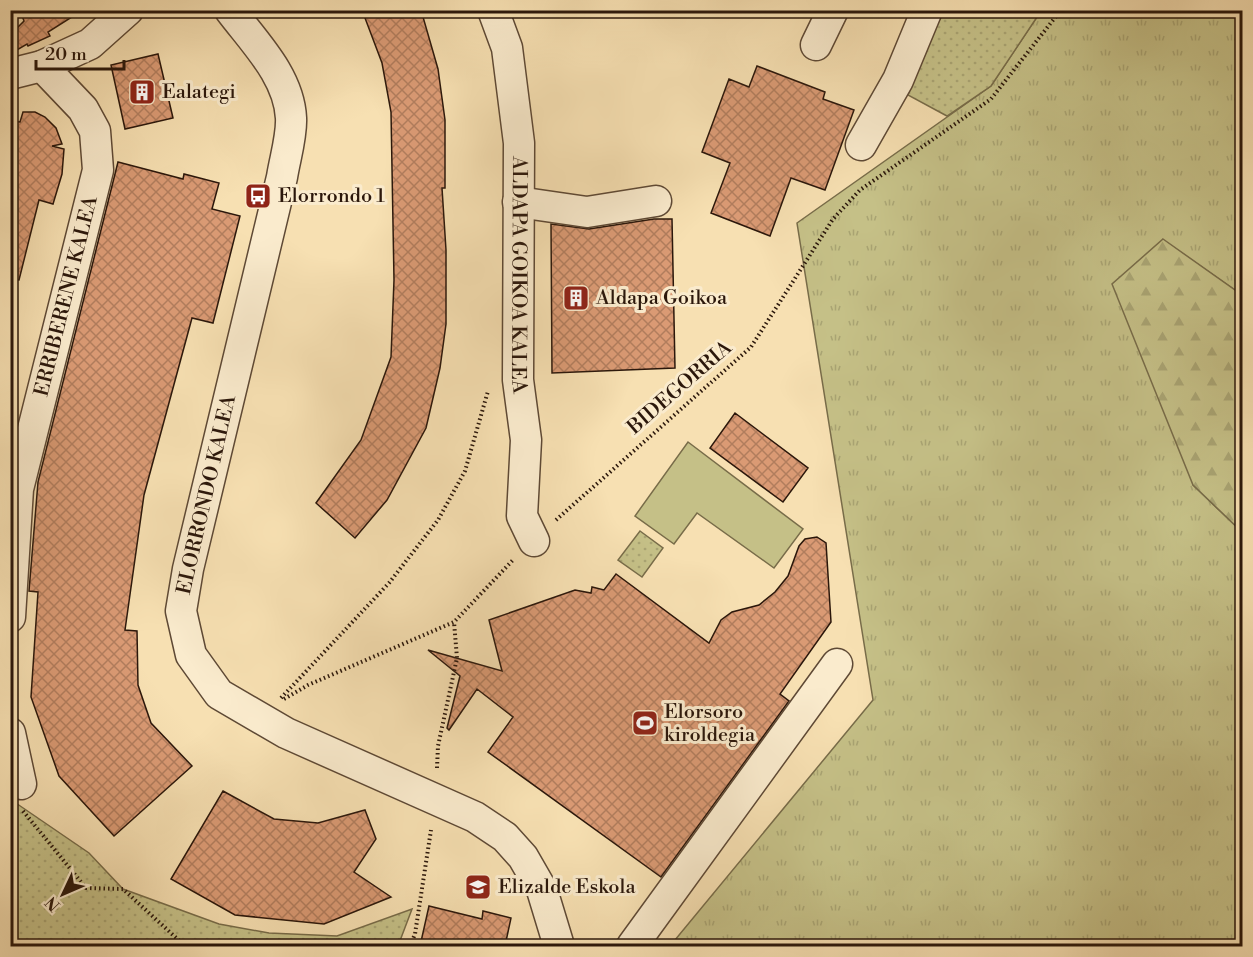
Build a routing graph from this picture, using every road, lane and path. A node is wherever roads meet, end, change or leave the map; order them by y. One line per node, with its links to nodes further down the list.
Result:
1 (128, 10): 8 (street)
2 (230, 10): 21 (street, ELORRONDO KALEA)
3 (493, 10): 11 (street, ALDAPA GOIKOA KALEA)
4 (833, 10): 7 (street)
5 (927, 10): 10 (street)
6 (1061, 10): 14 (path, BIDEGORRIA)
7 (816, 45)
8 (42, 66): 9 (street); 15 (street, ERRIBERENE KALEA)
9 (10, 74)
10 (861, 145)
11 (518, 201): 12 (street); 14 (street, ALDAPA GOIKOA KALEA)
12 (656, 201)
13 (490, 380): 16 (path, BIDEGORRIA)
14 (534, 540): 16 (path, BIDEGORRIA)
15 (10, 617)
16 (454, 622): 19 (path)
17 (837, 664): 25 (street)
18 (10, 733): 20 (street)
19 (438, 746)
20 (21, 784): 22 (path)
21 (435, 799): 23 (path); 24 (street, ELORRONDO KALEA)
22 (185, 946)
23 (410, 946)
24 (559, 946)
25 (632, 946)

